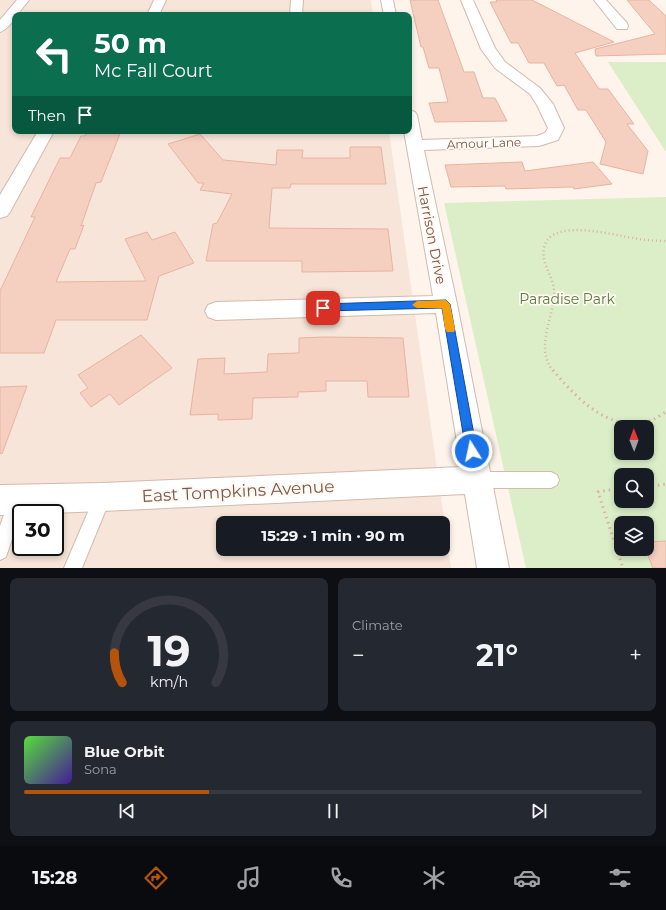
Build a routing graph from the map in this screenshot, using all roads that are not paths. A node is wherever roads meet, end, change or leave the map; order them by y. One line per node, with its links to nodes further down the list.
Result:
1 (23, 0): 7 (street)
2 (160, 0): 8 (street)
3 (297, 0): 9 (street)
4 (387, 0): 10 (street)
5 (467, 0): 14 (street, Amour Lane)
6 (600, 0): 12 (street)
7 (13, 12)
8 (154, 12)
9 (296, 12)
10 (389, 12)
11 (12, 13): 13 (street)
12 (622, 26)
13 (0, 28)
14 (412, 129)
15 (44, 134): 17 (street)
16 (412, 134): 18 (street, Harrison Drive)
17 (0, 212)
18 (446, 304): 19 (street); 20 (street, Harrison Drive)
19 (216, 311)
20 (477, 480): 21 (lane); 22 (street, East Tompkins Avenue); 26 (street, Harrison Drive)
21 (551, 480)
22 (103, 497): 23 (street, East Tompkins Avenue); 25 (lane)
23 (9, 500): 24 (lane)
24 (0, 551)
25 (73, 568)
26 (493, 568)

